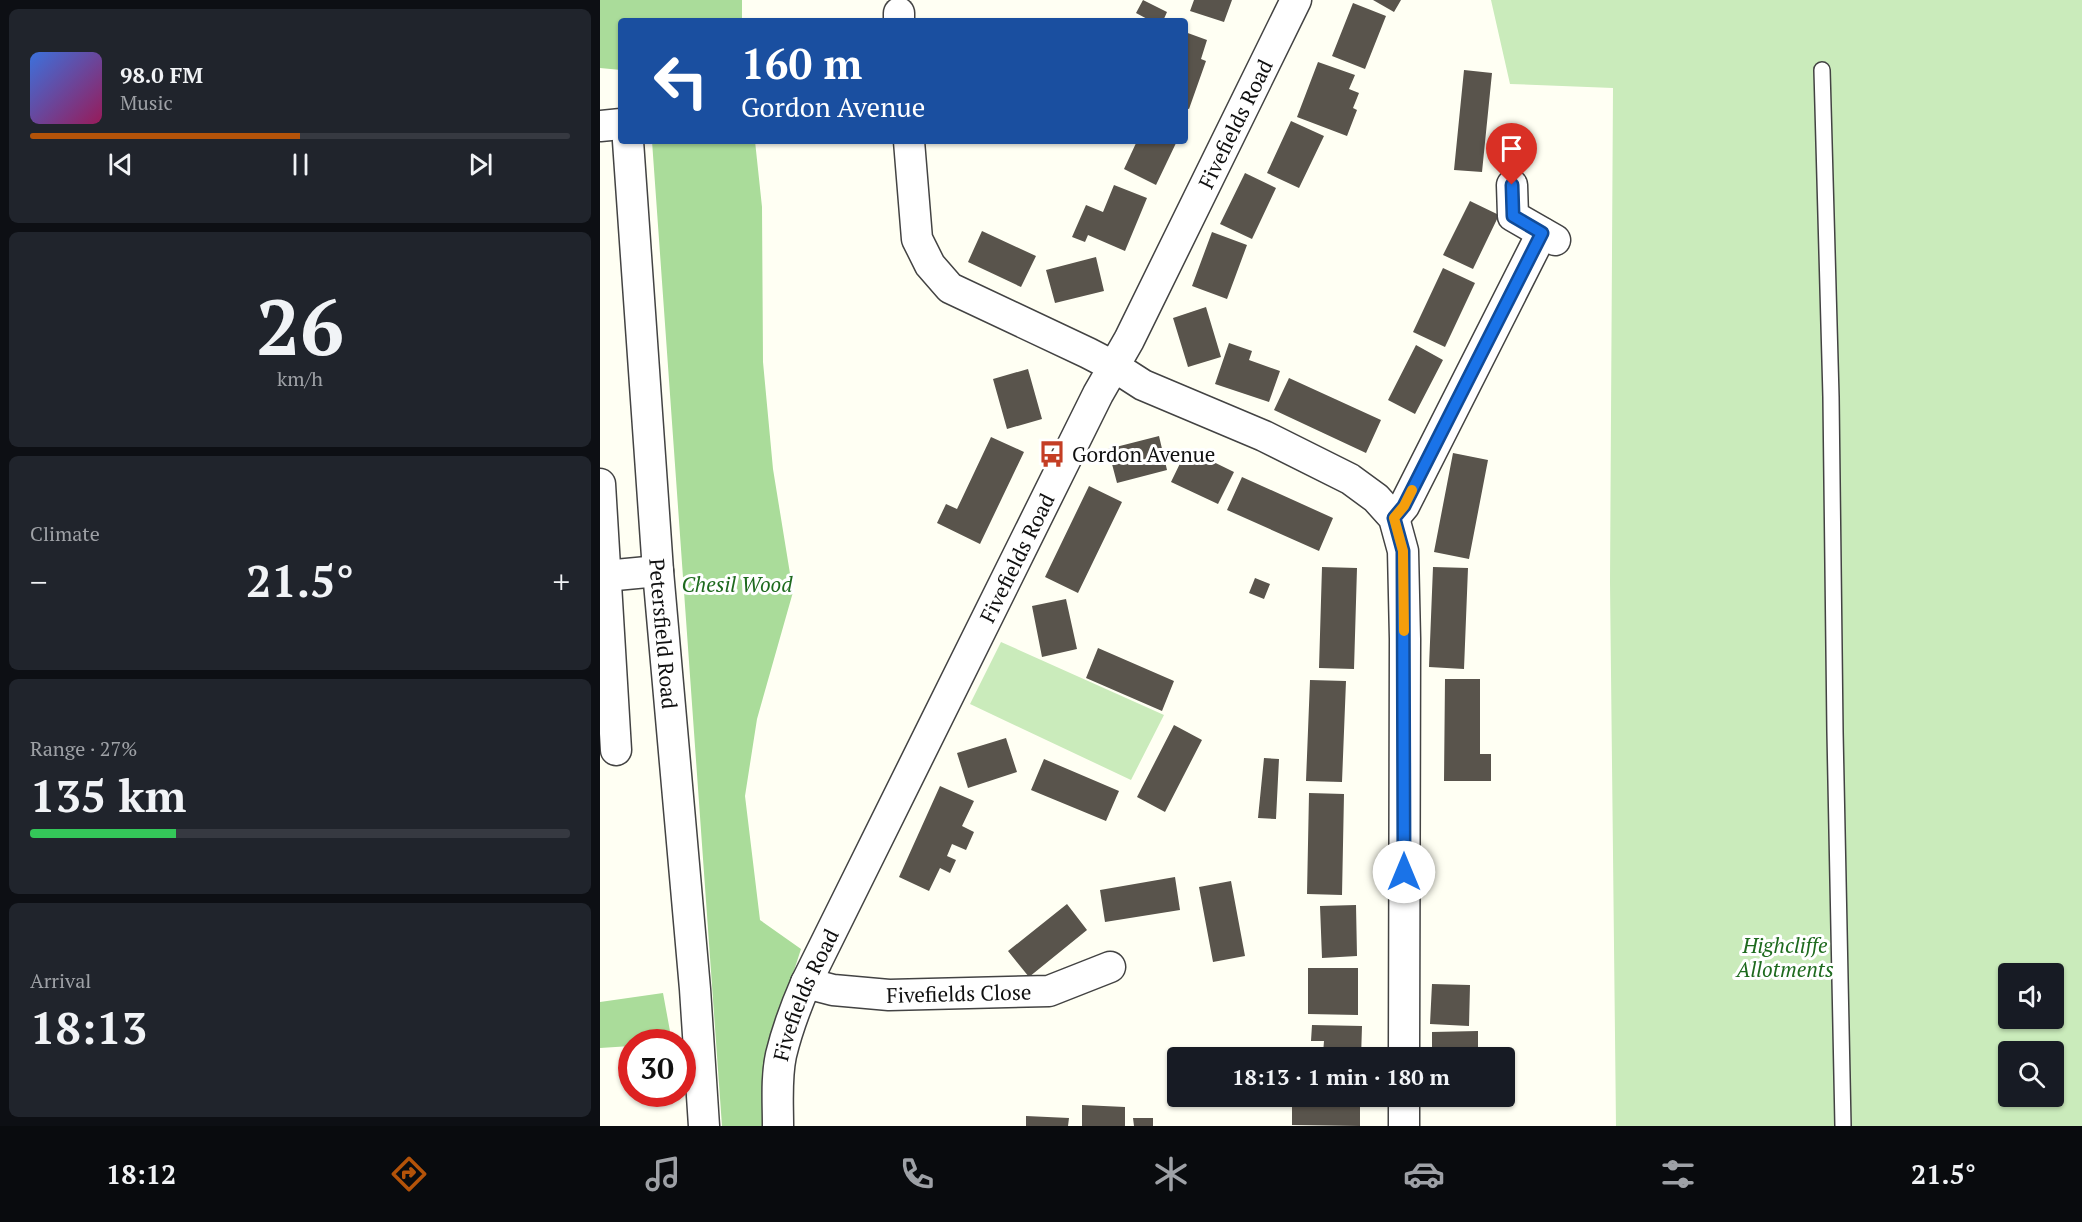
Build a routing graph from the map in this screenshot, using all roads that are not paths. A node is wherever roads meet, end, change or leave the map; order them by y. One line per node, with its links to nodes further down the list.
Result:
1 (1296, 0): 8 (street, Fivefields Road)
2 (1822, 70): 21 (lane)
3 (618, 124): 4 (street)
4 (600, 126)
5 (628, 144): 11 (street, Petersfield Road)
6 (909, 144): 8 (street)
7 (1512, 185): 10 (street)
8 (1115, 367): 10 (street); 15 (street, Fivefields Road)
9 (600, 484): 12 (street)
10 (1394, 518): 16 (street)
11 (658, 571): 12 (street); 18 (street, Petersfield Road)
12 (605, 576): 13 (street)
13 (616, 750)
14 (1110, 967): 15 (street, Fivefields Close)
15 (806, 983): 19 (street, Fivefields Road)
16 (1404, 1047)
17 (1404, 1107): 20 (street)
18 (705, 1126)
19 (778, 1126)
20 (1404, 1126)
21 (1843, 1126)

